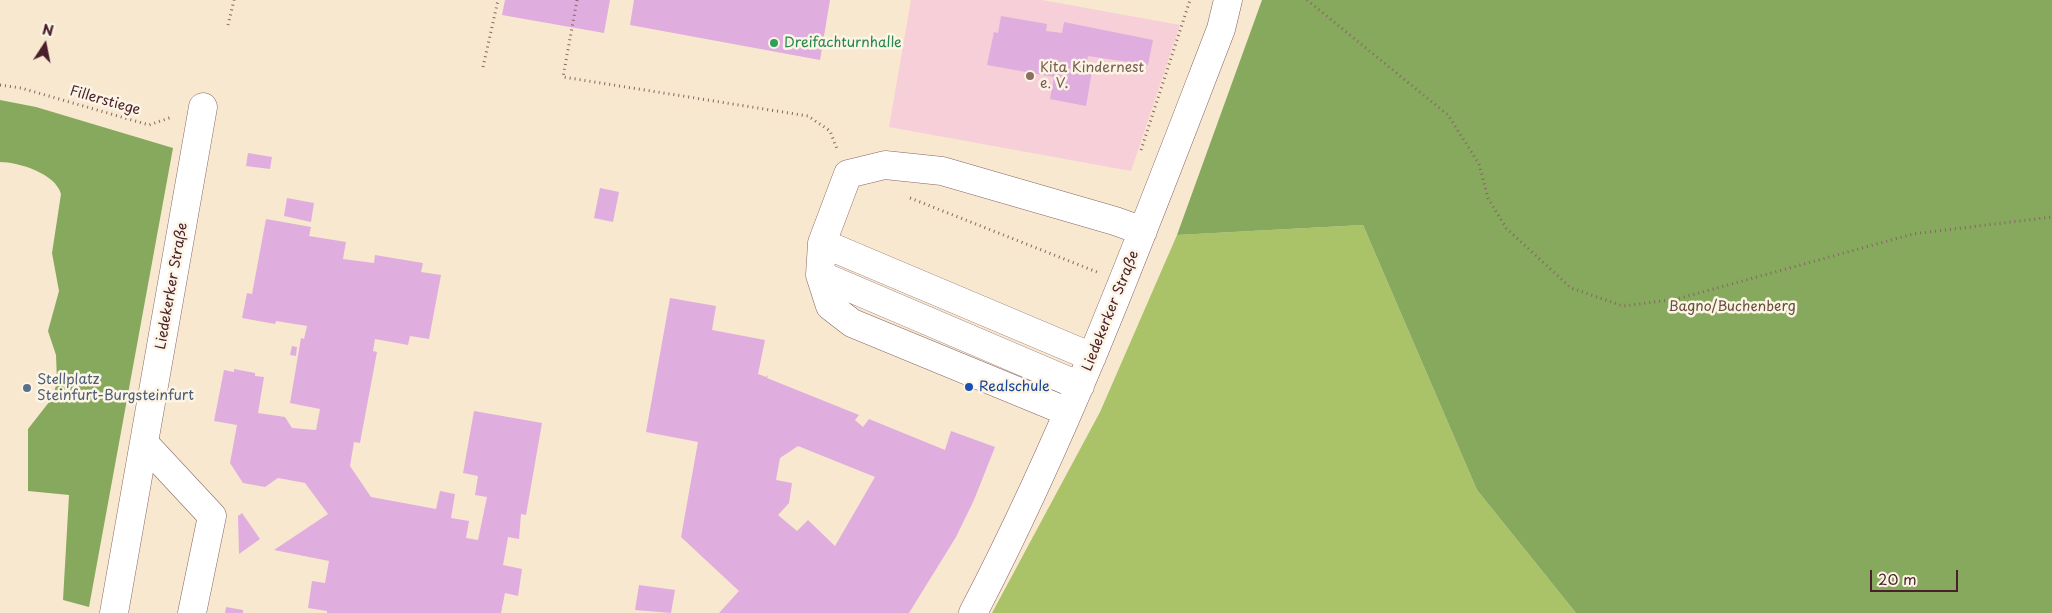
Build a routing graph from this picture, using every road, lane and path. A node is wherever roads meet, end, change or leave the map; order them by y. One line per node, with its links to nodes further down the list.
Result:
1 (234, 0): 7 (path)
2 (498, 0): 8 (path)
3 (577, 0): 12 (path)
4 (1190, 0): 11 (path)
5 (1228, 0): 15 (street, Liedekerker Straße)
6 (1307, 0): 14 (path)
7 (228, 25)
8 (483, 67)
9 (0, 85): 10 (path, Fillerstiege)
10 (203, 107): 25 (street, Liedekerker Straße)
11 (1139, 157)
12 (848, 174): 15 (street); 16 (street)
13 (902, 195): 18 (path)
14 (2052, 216)
15 (1143, 231): 21 (street, Liedekerker Straße)
16 (822, 243): 19 (street); 22 (street)
17 (1097, 262): 18 (path)
18 (1094, 270): 20 (path); 21 (path)
19 (820, 274): 23 (street); 24 (street)
20 (1090, 279)
21 (1123, 283): 22 (street, Liedekerker Straße)
22 (1092, 357): 23 (street, Liedekerker Straße)
23 (1080, 386): 24 (street, Liedekerker Straße)
24 (1068, 412): 28 (street, Liedekerker Straße)
25 (144, 443): 26 (street, Liedekerker Straße); 27 (street)
26 (114, 613)
27 (192, 613)
28 (973, 613)

